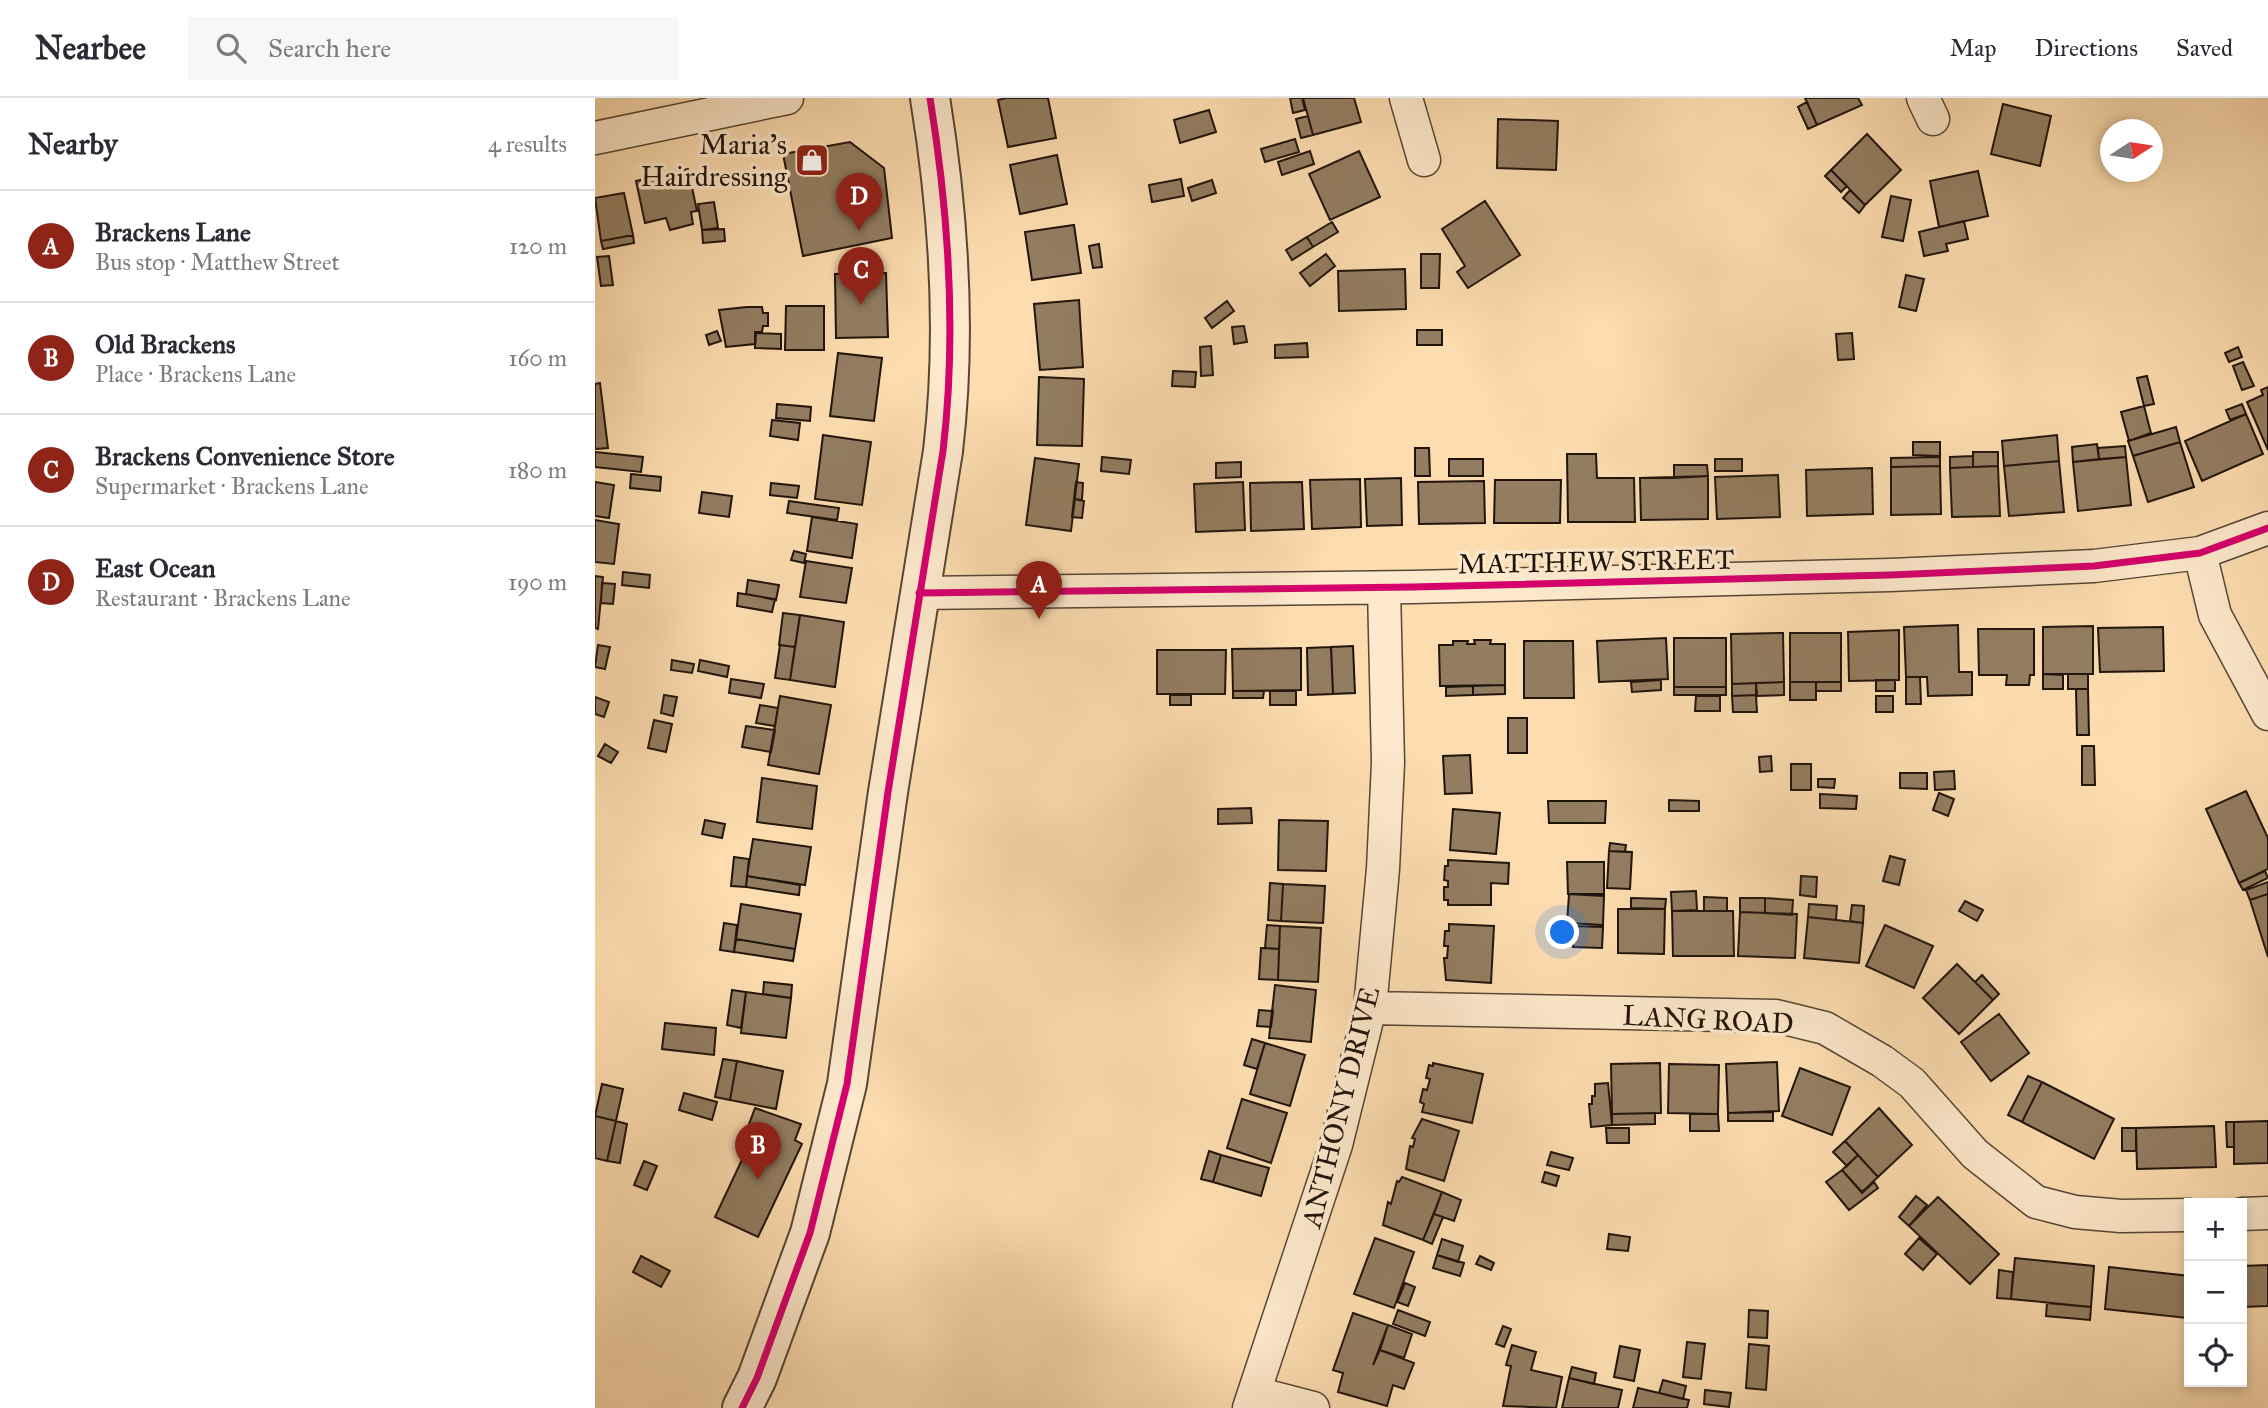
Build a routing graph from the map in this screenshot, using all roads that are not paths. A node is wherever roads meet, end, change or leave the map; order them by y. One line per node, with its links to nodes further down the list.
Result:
1 (787, 98): 4 (street)
2 (930, 98): 9 (street)
3 (1406, 98): 5 (street)
4 (595, 138)
5 (1424, 160)
6 (2268, 528): 7 (street, MATTHEW STREET)
7 (2200, 553): 8 (street, MATTHEW STREET); 10 (street)
8 (1384, 587): 9 (street, MATTHEW STREET); 11 (street, ANTHONY DRIVE)
9 (919, 593): 16 (street)
10 (2268, 714)
11 (1370, 1009): 14 (street, LANG ROAD); 15 (street, ANTHONY DRIVE)
12 (2268, 1213): 13 (street)
13 (2247, 1214)
14 (2184, 1215)
15 (1252, 1401): 17 (street)
16 (742, 1408)
17 (1313, 1408)

